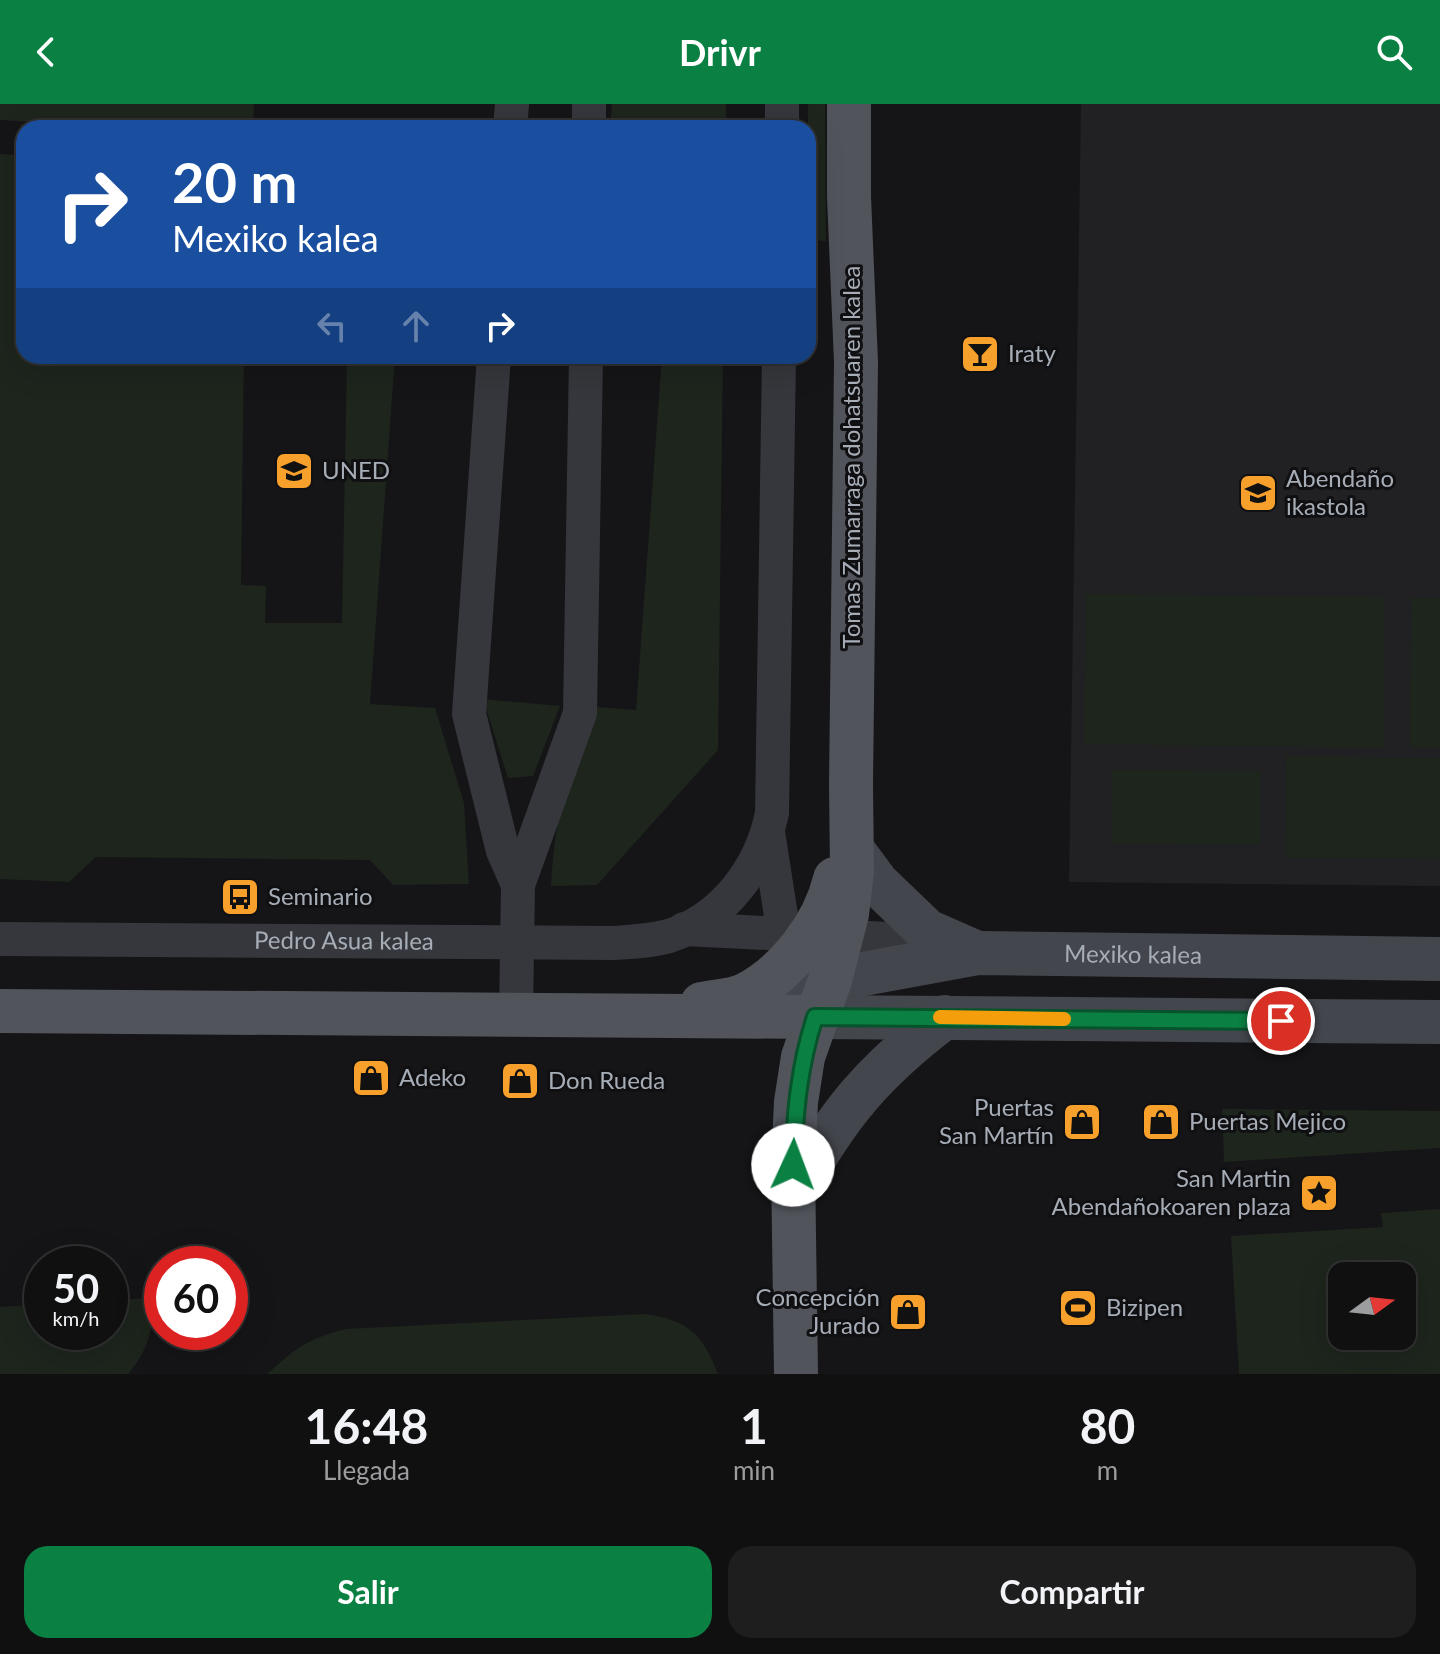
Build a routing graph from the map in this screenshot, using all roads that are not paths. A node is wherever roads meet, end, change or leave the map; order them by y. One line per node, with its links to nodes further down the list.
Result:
1 (849, 104): 5 (main road, Tomas Zumarraga dohatsuaren kalea)
2 (493, 364): 7 (lane)
3 (586, 364): 7 (lane)
4 (779, 364): 6 (lane)
5 (852, 829): 11 (main road); 13 (main road, Tomas Zumarraga dohatsuaren kalea)
6 (768, 832): 8 (lane); 13 (lane)
7 (518, 885): 10 (lane)
8 (684, 929): 10 (lane, Pedro Asua kalea); 13 (lane)
9 (0, 939): 10 (lane, Pedro Asua kalea)
10 (518, 941): 15 (lane)
11 (963, 947): 12 (main road, Mexiko kalea); 13 (main road, Mexiko kalea)
12 (1440, 959)
13 (806, 980): 16 (main road); 16 (main road); 17 (main road); 19 (main road, Tomas Zumarraga dohatsuaren kalea)
14 (0, 1011): 15 (main road)
15 (516, 1015): 16 (main road)
16 (632, 1016)
17 (945, 1017): 18 (main road); 19 (main road)
18 (1440, 1022)
19 (795, 1192): 20 (main road, Tomas Zumarraga dohatsuaren kalea)
20 (796, 1374)

